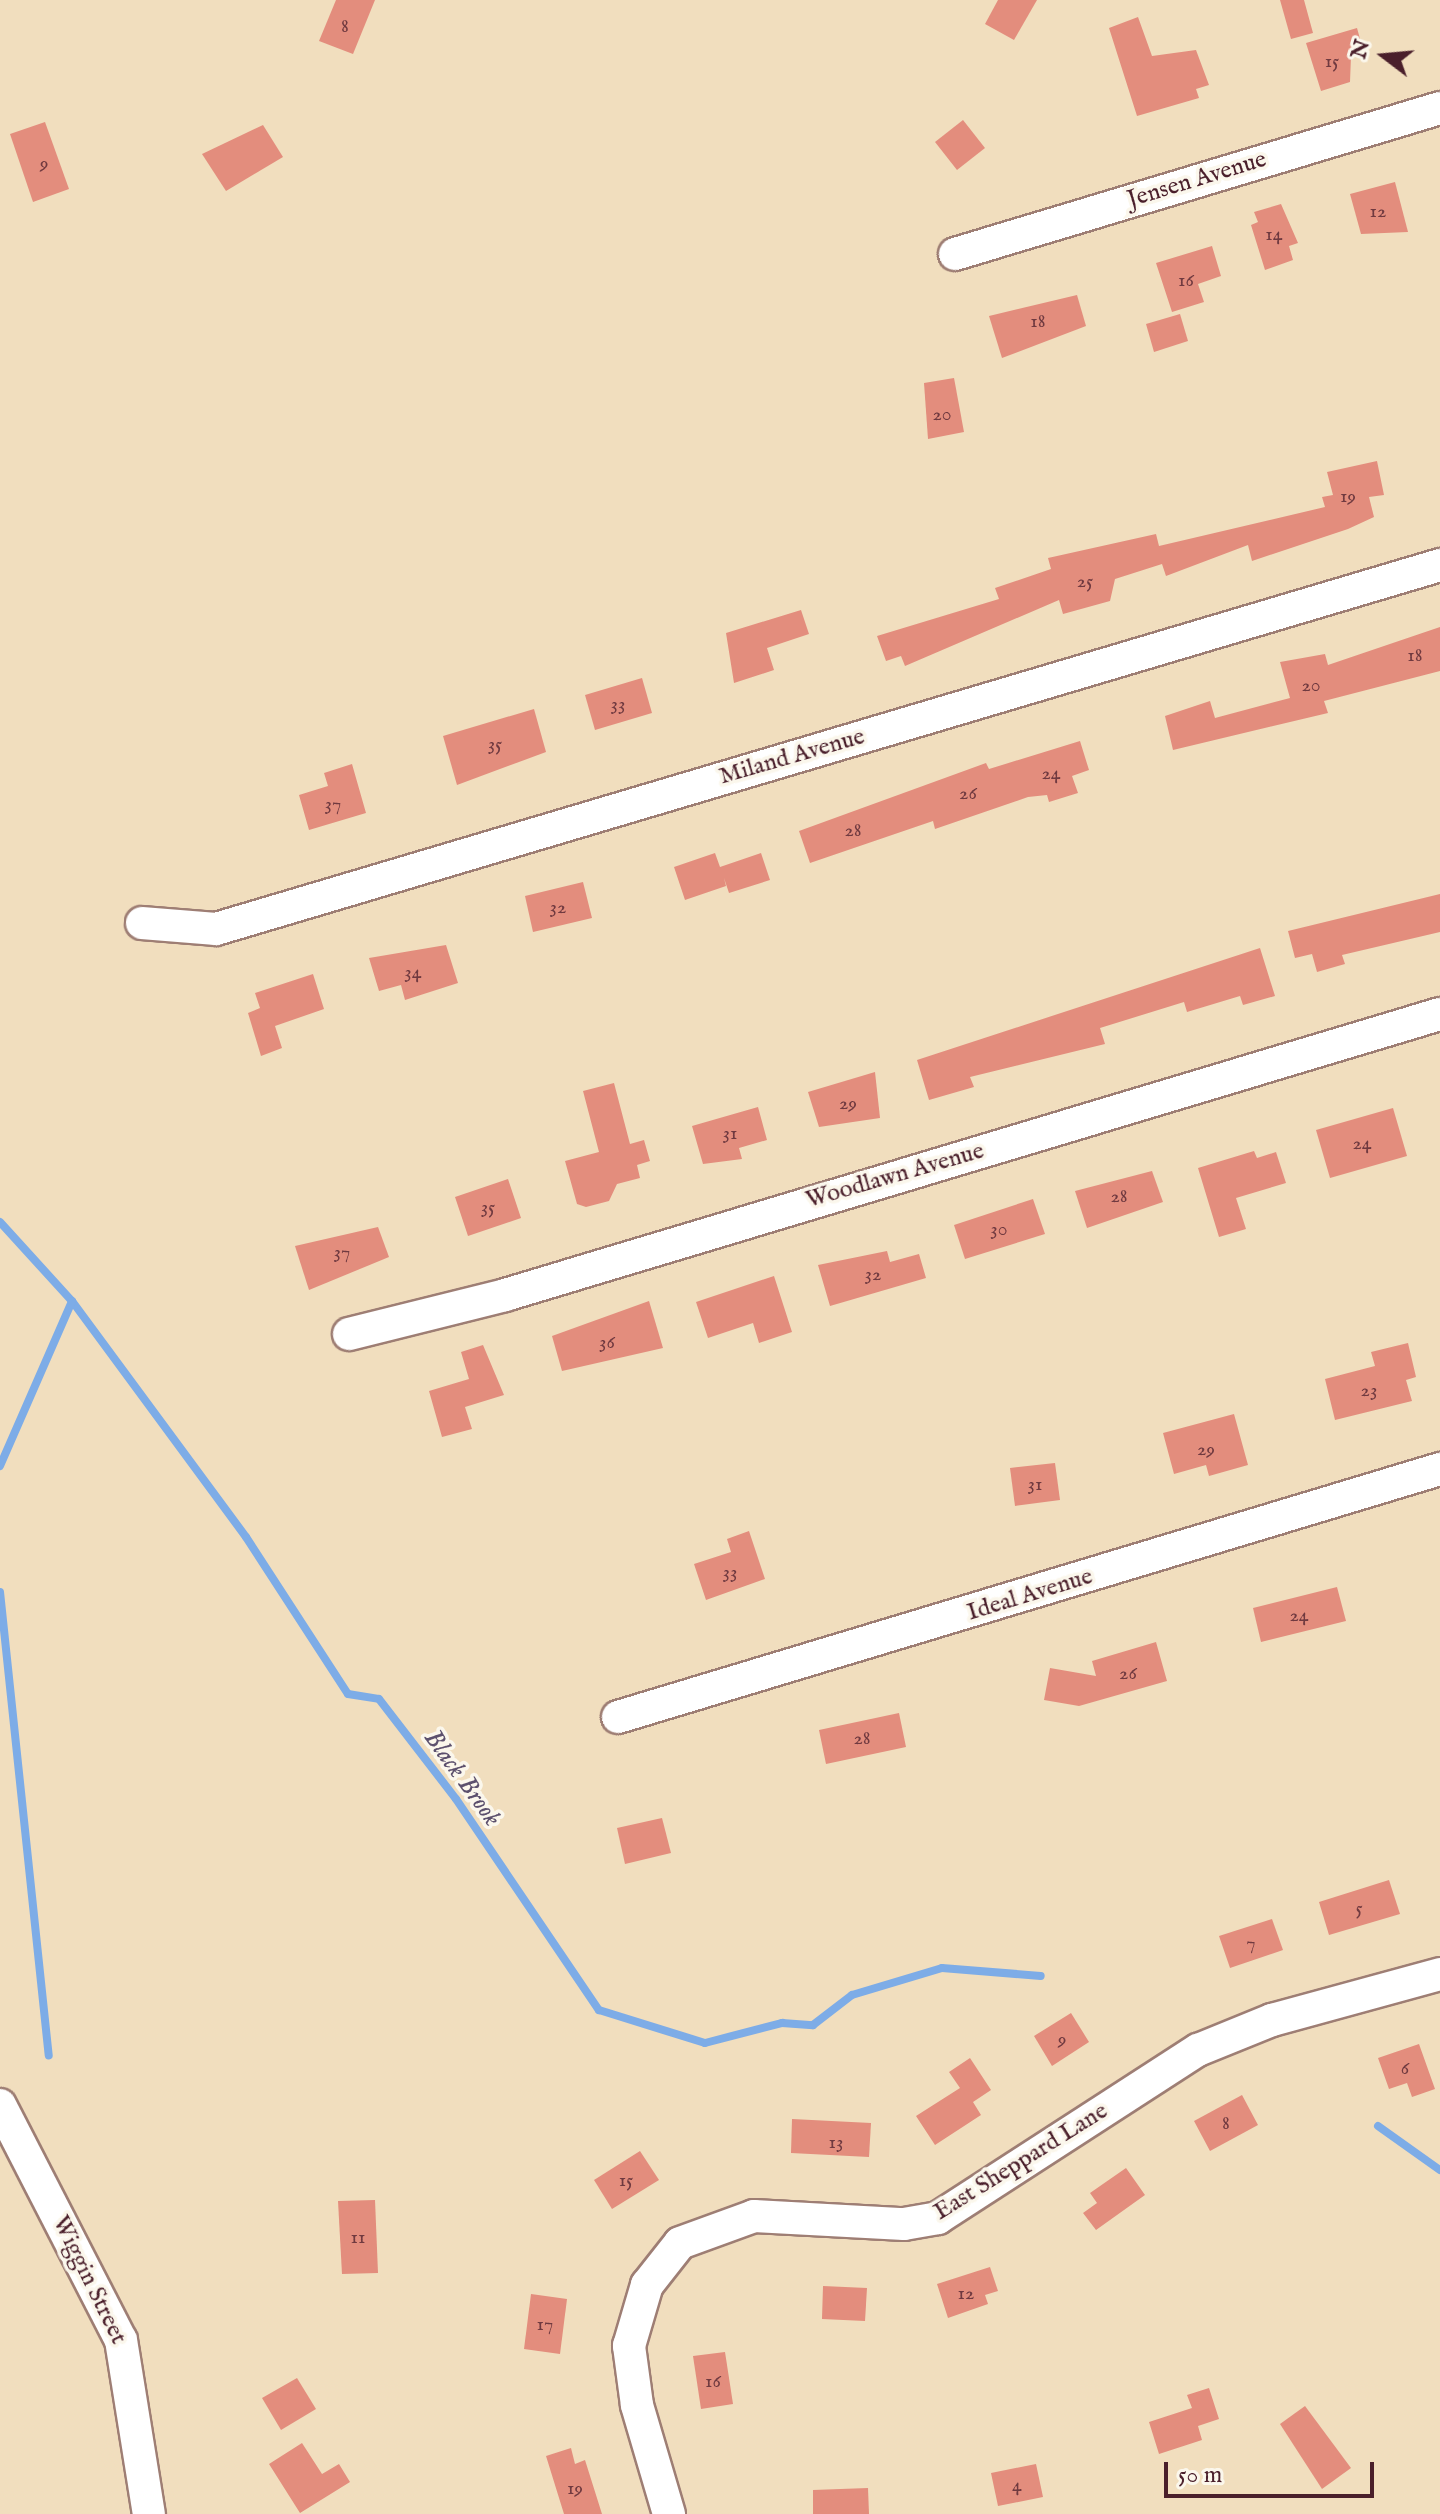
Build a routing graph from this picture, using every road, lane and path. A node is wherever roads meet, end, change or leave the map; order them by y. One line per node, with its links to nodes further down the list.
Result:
1 (1440, 108): 2 (street, Jensen Avenue)
2 (955, 254)
3 (1440, 565): 4 (street, Miland Avenue)
4 (142, 923)
5 (1440, 1014): 6 (street, Woodlawn Avenue)
6 (349, 1334)
7 (1440, 1469): 8 (street, Ideal Avenue)
8 (618, 1717)
9 (1440, 1974): 12 (street, East Sheppard Lane)
10 (0, 2105): 11 (street, Wiggin Street)
11 (149, 2514)
12 (669, 2514)

